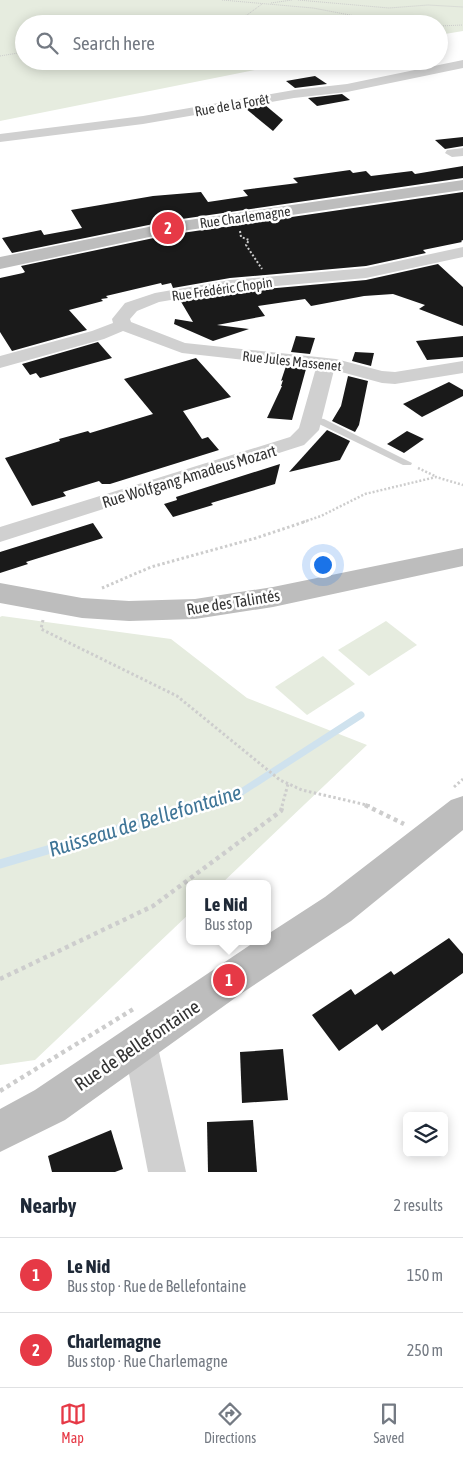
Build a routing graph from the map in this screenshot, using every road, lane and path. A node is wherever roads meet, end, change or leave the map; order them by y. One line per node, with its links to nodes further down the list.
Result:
1 (222, 0): 5 (path)
2 (261, 0): 5 (path)
3 (292, 0): 5 (path)
4 (298, 0): 6 (path)
5 (262, 4): 7 (path); 8 (path)
6 (463, 7)
7 (246, 15)
8 (350, 15)
9 (463, 25): 10 (path)
10 (448, 26)
11 (15, 54): 12 (path)
12 (0, 56)
13 (463, 64): 14 (street, Rue de la Forêt)
14 (448, 67)
15 (434, 70): 16 (street, Rue de la Forêt)
16 (0, 138)
17 (463, 185): 18 (street, Rue Charlemagne)
18 (220, 220): 20 (street, Rue Charlemagne); 21 (path)
19 (463, 252): 21 (street, Rue Frédéric Chopin)
20 (0, 264)
21 (271, 282): 22 (street, Rue Frédéric Chopin)
22 (123, 325): 23 (street); 24 (street, Rue Jules Massenet)
23 (0, 362)
24 (326, 364): 25 (street, Rue Jules Massenet); 26 (street, Rue Wolfgang Amadeus Mozart)
25 (463, 367)
26 (312, 420): 27 (lane); 29 (street, Rue Wolfgang Amadeus Mozart)
27 (407, 463)
28 (463, 485): 31 (path)
29 (0, 535)
30 (463, 557): 33 (street, Rue des Talintés)
31 (100, 588)
32 (0, 593): 33 (street, Rue des Talintés)
33 (46, 602): 34 (path)
34 (288, 784): 36 (path); 37 (path)
35 (463, 810): 41 (street, Rue de Bellefontaine)
36 (408, 827)
37 (188, 880)
38 (186, 882): 39 (path)
39 (0, 979)
40 (137, 1006): 42 (path)
41 (140, 1043): 43 (street, Rue de Bellefontaine); 44 (street)
42 (0, 1091)
43 (0, 1131)
44 (167, 1172)

